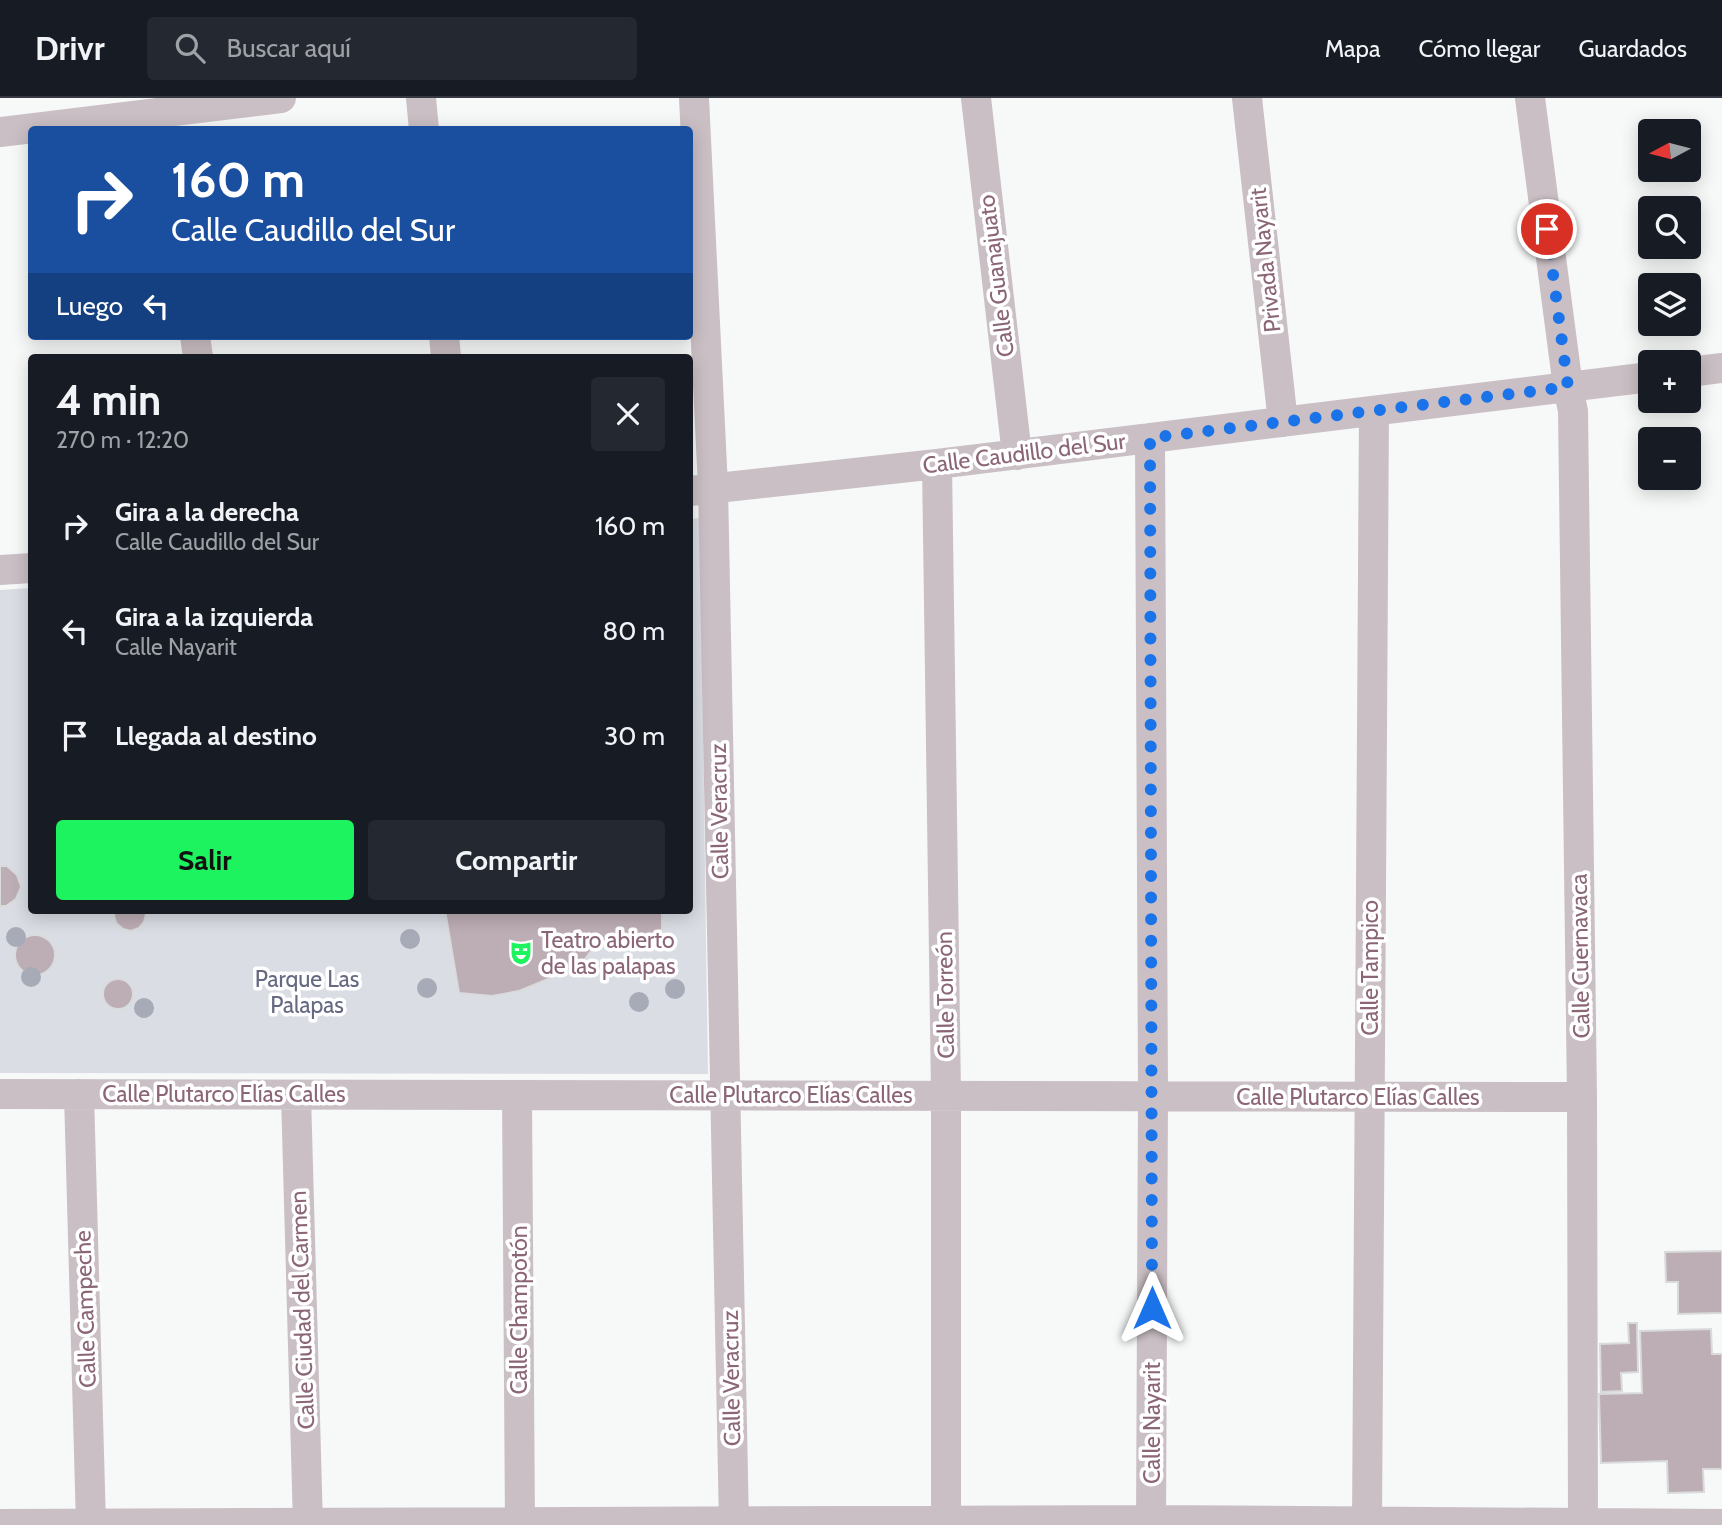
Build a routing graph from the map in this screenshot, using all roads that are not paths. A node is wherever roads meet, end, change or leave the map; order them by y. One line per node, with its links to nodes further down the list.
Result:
1 (281, 98): 7 (street)
2 (421, 98): 9 (street)
3 (694, 98): 21 (street, Calle Veracruz)
4 (976, 98): 19 (street, Calle Guanajuato)
5 (1247, 98): 17 (street, Privada Nayarit)
6 (1530, 98): 15 (street)
7 (169, 113): 8 (street)
8 (53, 126)
9 (424, 126)
10 (28, 129): 11 (street)
11 (0, 132)
12 (1722, 368): 13 (street)
13 (1701, 371)
14 (1638, 378): 15 (street, Calle Caudillo del Sur)
15 (1568, 387): 16 (street, Calle Caudillo del Sur); 32 (street, Calle Cuernavaca)
16 (1374, 411): 17 (street, Calle Caudillo del Sur); 31 (street, Calle Tampico)
17 (1283, 422): 18 (street, Calle Caudillo del Sur)
18 (1150, 438): 19 (street, Calle Caudillo del Sur); 30 (street, Calle Nayarit)
19 (1017, 455): 20 (street, Calle Caudillo del Sur)
20 (937, 464): 21 (street, Calle Caudillo del Sur); 29 (street, Calle Torreón)
21 (701, 489): 28 (street, Calle Veracruz)
22 (28, 568): 23 (street)
23 (0, 570)
24 (0, 1094): 25 (street, Calle Plutarco Elías Calles)
25 (79, 1094): 26 (street, Calle Plutarco Elías Calles); 38 (street, Calle Campeche)
26 (296, 1095): 27 (street, Calle Plutarco Elías Calles); 39 (street, Calle Ciudad del Carmen)
27 (517, 1095): 28 (street, Calle Plutarco Elías Calles); 40 (street, Calle Champotón)
28 (725, 1095): 29 (street, Calle Plutarco Elías Calles); 33 (street, Calle Veracruz)
29 (946, 1096): 30 (street, Calle Plutarco Elías Calles); 34 (street, Calle Torreón)
30 (1153, 1096): 31 (street, Calle Plutarco Elías Calles); 35 (street, Calle Nayarit)
31 (1370, 1097): 32 (street, Calle Plutarco Elías Calles); 36 (street, Calle Tampico)
32 (1582, 1097): 41 (street, Calle Cuernavaca)
33 (734, 1523): 34 (street); 40 (street)
34 (946, 1523): 35 (street)
35 (1151, 1523): 36 (street)
36 (1367, 1523): 41 (street)
37 (0, 1524): 38 (street)
38 (91, 1524): 39 (street)
39 (308, 1524): 40 (street)
40 (520, 1524)
41 (1583, 1524): 42 (street)
42 (1722, 1524)

